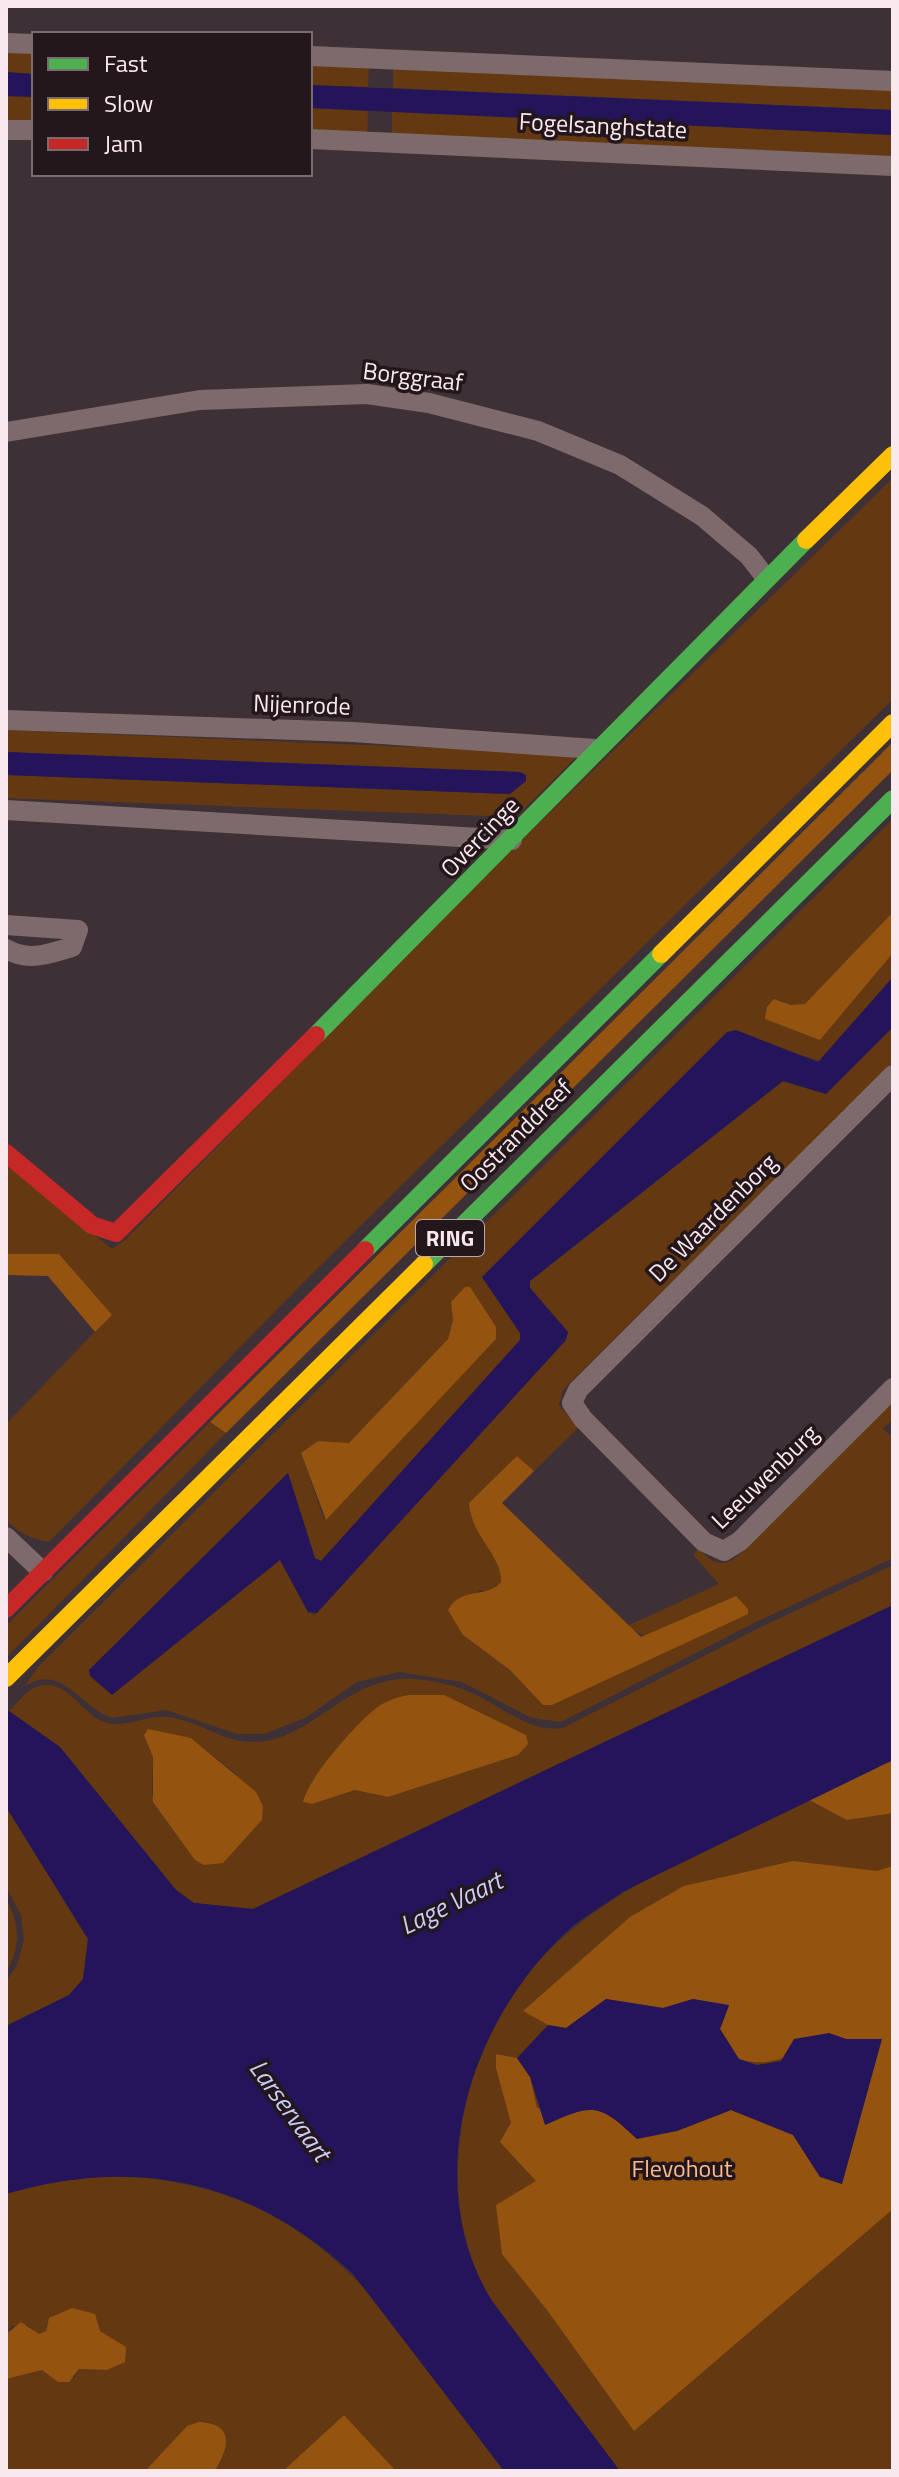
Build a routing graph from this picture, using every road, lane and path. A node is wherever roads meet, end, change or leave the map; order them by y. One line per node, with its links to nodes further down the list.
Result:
1 (6, 43): 2 (street)
2 (32, 44)
3 (312, 56): 4 (street)
4 (893, 81)
5 (6, 130): 6 (street)
6 (32, 130)
7 (312, 139): 8 (street, Fogelsanghstate)
8 (893, 166)
9 (6, 432): 11 (street, Borggraaf)
10 (893, 455): 11 (main road, Overcinge)
11 (766, 578): 14 (main road, Overcinge)
12 (6, 720): 14 (street, Nijenrode)
13 (893, 723): 25 (main road, Oostranddreef / RING)
14 (595, 749): 17 (main road, Overcinge)
15 (893, 799): 27 (main road, Oostranddreef / RING)
16 (6, 810): 17 (street)
17 (512, 840): 21 (main road, Overcinge)
18 (6, 925): 19 (street)
19 (6, 949)
20 (889, 1087): 23 (street, De Waardenborg)
21 (6, 1153)
22 (893, 1388): 23 (street, Leeuwenburg)
23 (572, 1400)
24 (6, 1537): 25 (street)
25 (43, 1572): 26 (main road, Oostranddreef / RING)
26 (6, 1609)
27 (6, 1678)

